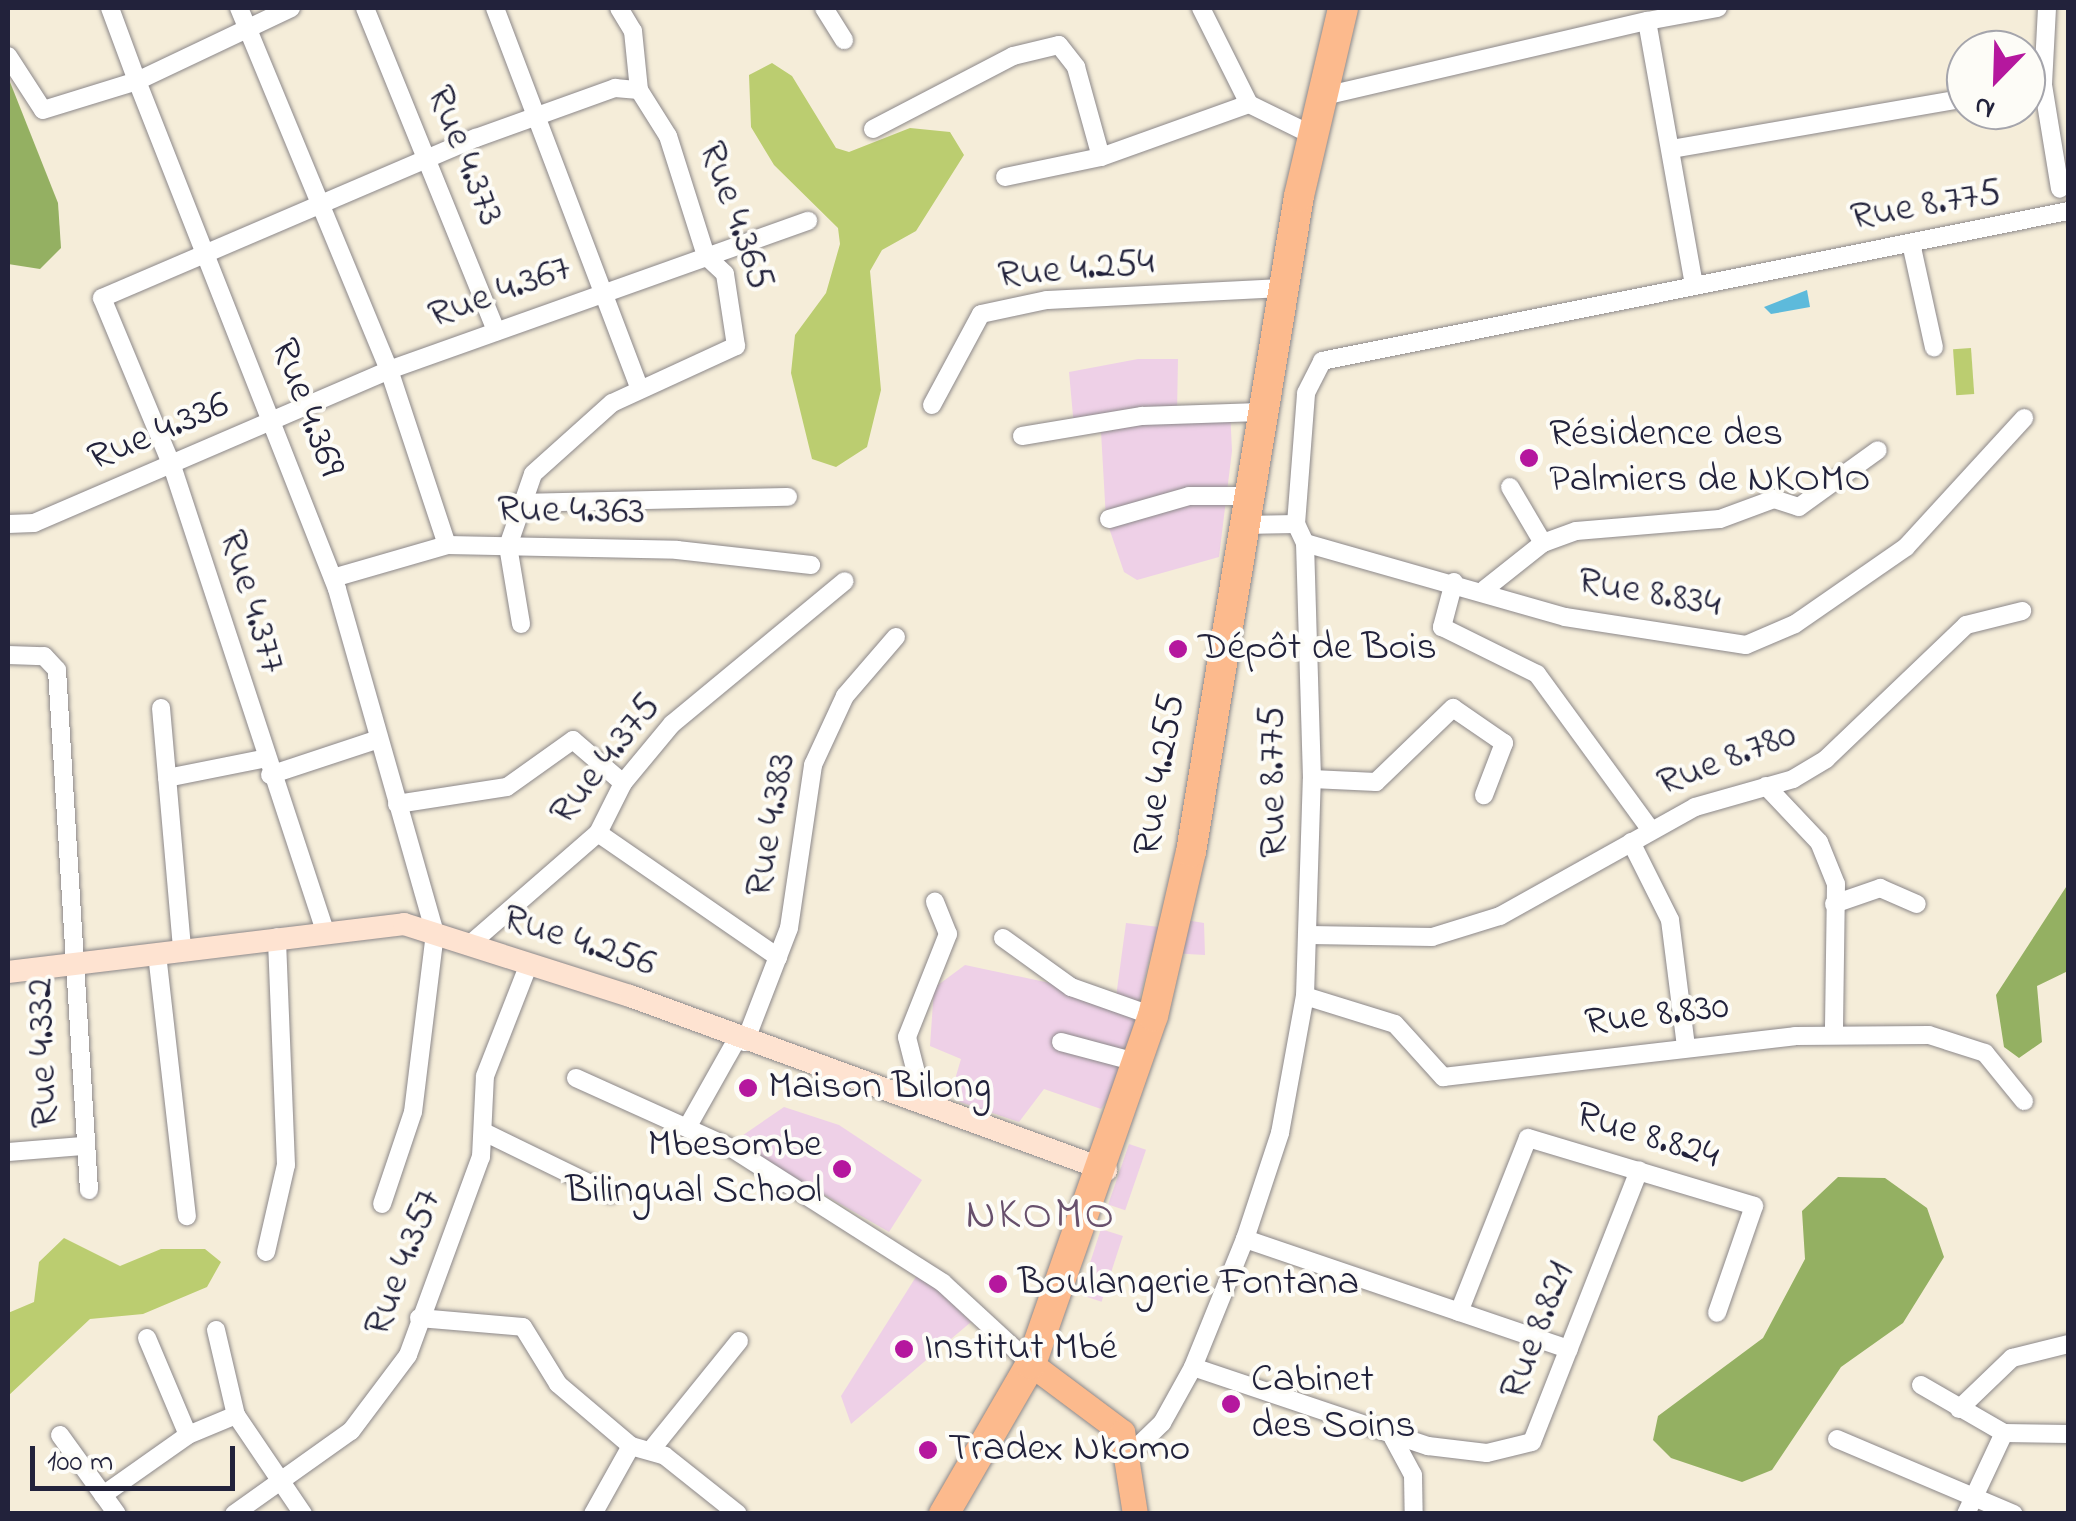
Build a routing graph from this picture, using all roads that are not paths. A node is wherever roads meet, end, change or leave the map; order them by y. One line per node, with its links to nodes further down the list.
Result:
1 (110, 8): 15 (street)
2 (239, 8): 12 (street)
3 (291, 8): 12 (street)
4 (364, 8): 26 (street, Rue 4.373)
5 (495, 8): 20 (street)
6 (619, 8): 16 (street)
7 (824, 8): 13 (street)
8 (1200, 8): 19 (street)
9 (1344, 8): 17 (highway, Rue 4.255)
10 (1718, 8): 11 (street)
11 (1647, 22): 17 (street); 24 (street)
12 (247, 26): 15 (street); 29 (street)
13 (844, 40)
14 (8, 56): 15 (street)
15 (137, 81): 34 (street, Rue 4.369)
16 (640, 90): 20 (street); 33 (street, Rue 4.365)
17 (1320, 96): 23 (highway, Rue 4.255)
18 (1946, 101): 24 (street)
19 (1248, 104): 23 (street); 25 (street)
20 (534, 116): 26 (street); 37 (street)
21 (873, 129): 25 (street)
22 (2046, 130): 28 (street)
23 (1312, 136): 36 (highway, Rue 4.255)
24 (1672, 149): 35 (street)
25 (1101, 157): 27 (street)
26 (430, 162): 29 (street); 38 (street, Rue 4.373)
27 (1005, 178)
28 (2060, 190)
29 (316, 206): 34 (street); 40 (street)
30 (2068, 211): 32 (street, Rue 8.775)
31 (808, 221): 33 (street, Rue 4.367)
32 (1912, 244): 35 (street, Rue 8.775); 39 (street)
33 (706, 256): 37 (street, Rue 4.367); 41 (street, Rue 4.365)
34 (207, 257): 45 (street, Rue 4.369); 48 (street, Rue 4.377)
35 (1694, 286): 55 (street, Rue 8.775)
36 (1282, 288): 42 (street, Rue 4.254); 43 (highway, Rue 4.255)
37 (604, 293): 38 (street, Rue 4.367); 41 (street)
38 (496, 331): 40 (street, Rue 4.367)
39 (1934, 348)
40 (389, 370): 45 (street, Rue 4.336); 58 (street, Rue 4.367)
41 (640, 390): 51 (street, Rue 4.365)
42 (932, 405)
43 (1260, 412): 46 (street); 52 (highway, Rue 4.255)
44 (2024, 418): 64 (street, Rue 8.834)
45 (276, 422): 48 (street, Rue 4.336); 61 (street, Rue 4.369)
46 (1022, 436)
47 (1878, 450): 57 (street)
48 (172, 466): 54 (street, Rue 4.336); 71 (street, Rue 4.377)
49 (1510, 487): 57 (street)
50 (788, 498): 51 (street)
51 (516, 503): 59 (street, Rue 4.365)
52 (1244, 511): 53 (street); 55 (street); 97 (highway, Rue 4.255)
53 (1109, 519)
54 (8, 524)
55 (1296, 524): 56 (street, Rue 8.775)
56 (1305, 543): 63 (street, Rue 8.834); 73 (street, Rue 8.775)
57 (1543, 543): 64 (street)
58 (447, 546): 59 (street, Rue 4.363); 61 (street, Rue 4.363)
59 (508, 546): 60 (street, Rue 4.363); 66 (street)
60 (811, 565)
61 (333, 578): 70 (street, Rue 4.369)
62 (846, 581): 74 (street, Rue 4.375)
63 (1454, 582): 64 (street, Rue 8.834); 78 (street)
64 (1486, 589)
65 (2022, 611): 75 (street, Rue 8.780)
66 (521, 624)
67 (896, 637): 92 (street, Rue 4.383)
68 (8, 655): 93 (street, Rue 4.332)
69 (161, 708): 72 (street)
70 (379, 739): 71 (street); 77 (street, Rue 4.369)
71 (266, 767): 72 (street); 84 (street, Rue 4.377)
72 (167, 778): 90 (street)
73 (1312, 779): 76 (street); 86 (street, Rue 8.775)
74 (623, 784): 77 (street); 79 (street, Rue 4.375)
75 (1766, 786): 78 (street, Rue 8.780); 82 (street)
76 (1484, 795)
77 (397, 804): 85 (street, Rue 4.369)
78 (1650, 829): 80 (street, Rue 8.780)
79 (598, 834): 89 (street, Rue 4.375); 92 (street)
80 (1631, 842): 86 (street, Rue 8.780); 101 (street)
81 (935, 902): 104 (street)
82 (1834, 904): 83 (street); 98 (street)
83 (1918, 904)
84 (325, 931): 85 (street, Rue 4.256); 87 (street, Rue 4.256)
85 (435, 933): 89 (street, Rue 4.256); 114 (street)
86 (1309, 935): 96 (street, Rue 8.775)
87 (277, 937): 90 (street, Rue 4.256); 117 (street)
88 (1004, 938): 97 (street)
89 (468, 946): 94 (street, Rue 4.256)
90 (182, 950): 91 (street, Rue 4.256)
91 (157, 954): 93 (street, Rue 4.256); 115 (street)
92 (778, 957): 99 (street, Rue 4.383)
93 (76, 964): 95 (street, Rue 4.256); 108 (street, Rue 4.332)
94 (527, 968): 99 (street, Rue 4.256); 107 (street, Rue 4.357)
95 (8, 972)
96 (1305, 996): 101 (street, Rue 8.830); 116 (street, Rue 8.775)
97 (1153, 1016): 102 (highway, Rue 4.255)
98 (1834, 1033): 101 (street, Rue 8.830); 105 (street, Rue 8.830)
99 (741, 1041): 104 (street, Rue 4.256); 106 (street, Rue 4.383)
100 (1061, 1042): 102 (street)
101 (1686, 1047)
102 (1140, 1063): 110 (highway, Rue 4.255)
103 (576, 1078): 106 (street)
104 (923, 1100): 110 (street, Rue 4.256)
105 (2024, 1101)
106 (688, 1126): 126 (street)
107 (484, 1132): 113 (street); 120 (street, Rue 4.357)
108 (83, 1146): 109 (street); 112 (street, Rue 4.332)
109 (8, 1152)
110 (1106, 1170): 126 (highway, Rue 4.255)
111 (1638, 1170): 118 (street, Rue 8.824); 119 (street, Rue 8.824); 125 (street, Rue 8.821)
112 (89, 1190)
113 (611, 1194)
114 (382, 1204)
115 (187, 1216)
116 (1244, 1239): 118 (street); 127 (street, Rue 8.775)
117 (266, 1252)
118 (1460, 1312): 125 (street)
119 (1718, 1313)
120 (419, 1318): 137 (street); 140 (street, Rue 4.357)
121 (216, 1330): 130 (street)
122 (147, 1338): 134 (street)
123 (739, 1341): 138 (street)
124 (2068, 1344): 129 (street)
125 (1568, 1349): 135 (street, Rue 8.821)
126 (1031, 1364): 139 (main road); 148 (highway, Rue 4.255)
127 (1193, 1368): 135 (street); 139 (street, Rue 8.775)
128 (1921, 1385): 129 (street)
129 (1959, 1409): 131 (street)
130 (236, 1415): 134 (street); 140 (street)
131 (2004, 1433): 132 (street); 142 (street)
132 (2068, 1434)
133 (60, 1435): 141 (street)
134 (188, 1435): 141 (street)
135 (1393, 1438): 150 (street)
136 (1837, 1439): 142 (street)
137 (632, 1446): 138 (street); 146 (street)
138 (651, 1450): 147 (street)
139 (1132, 1452): 149 (main road)
140 (284, 1485): 144 (street, Rue 4.357); 145 (street)
141 (103, 1495): 143 (street)
142 (1969, 1505): 151 (street)
143 (117, 1514)
144 (234, 1514)
145 (303, 1514)
146 (593, 1514)
147 (738, 1514)
148 (944, 1514)
149 (1135, 1514)
150 (1414, 1514)
151 (2014, 1514)

